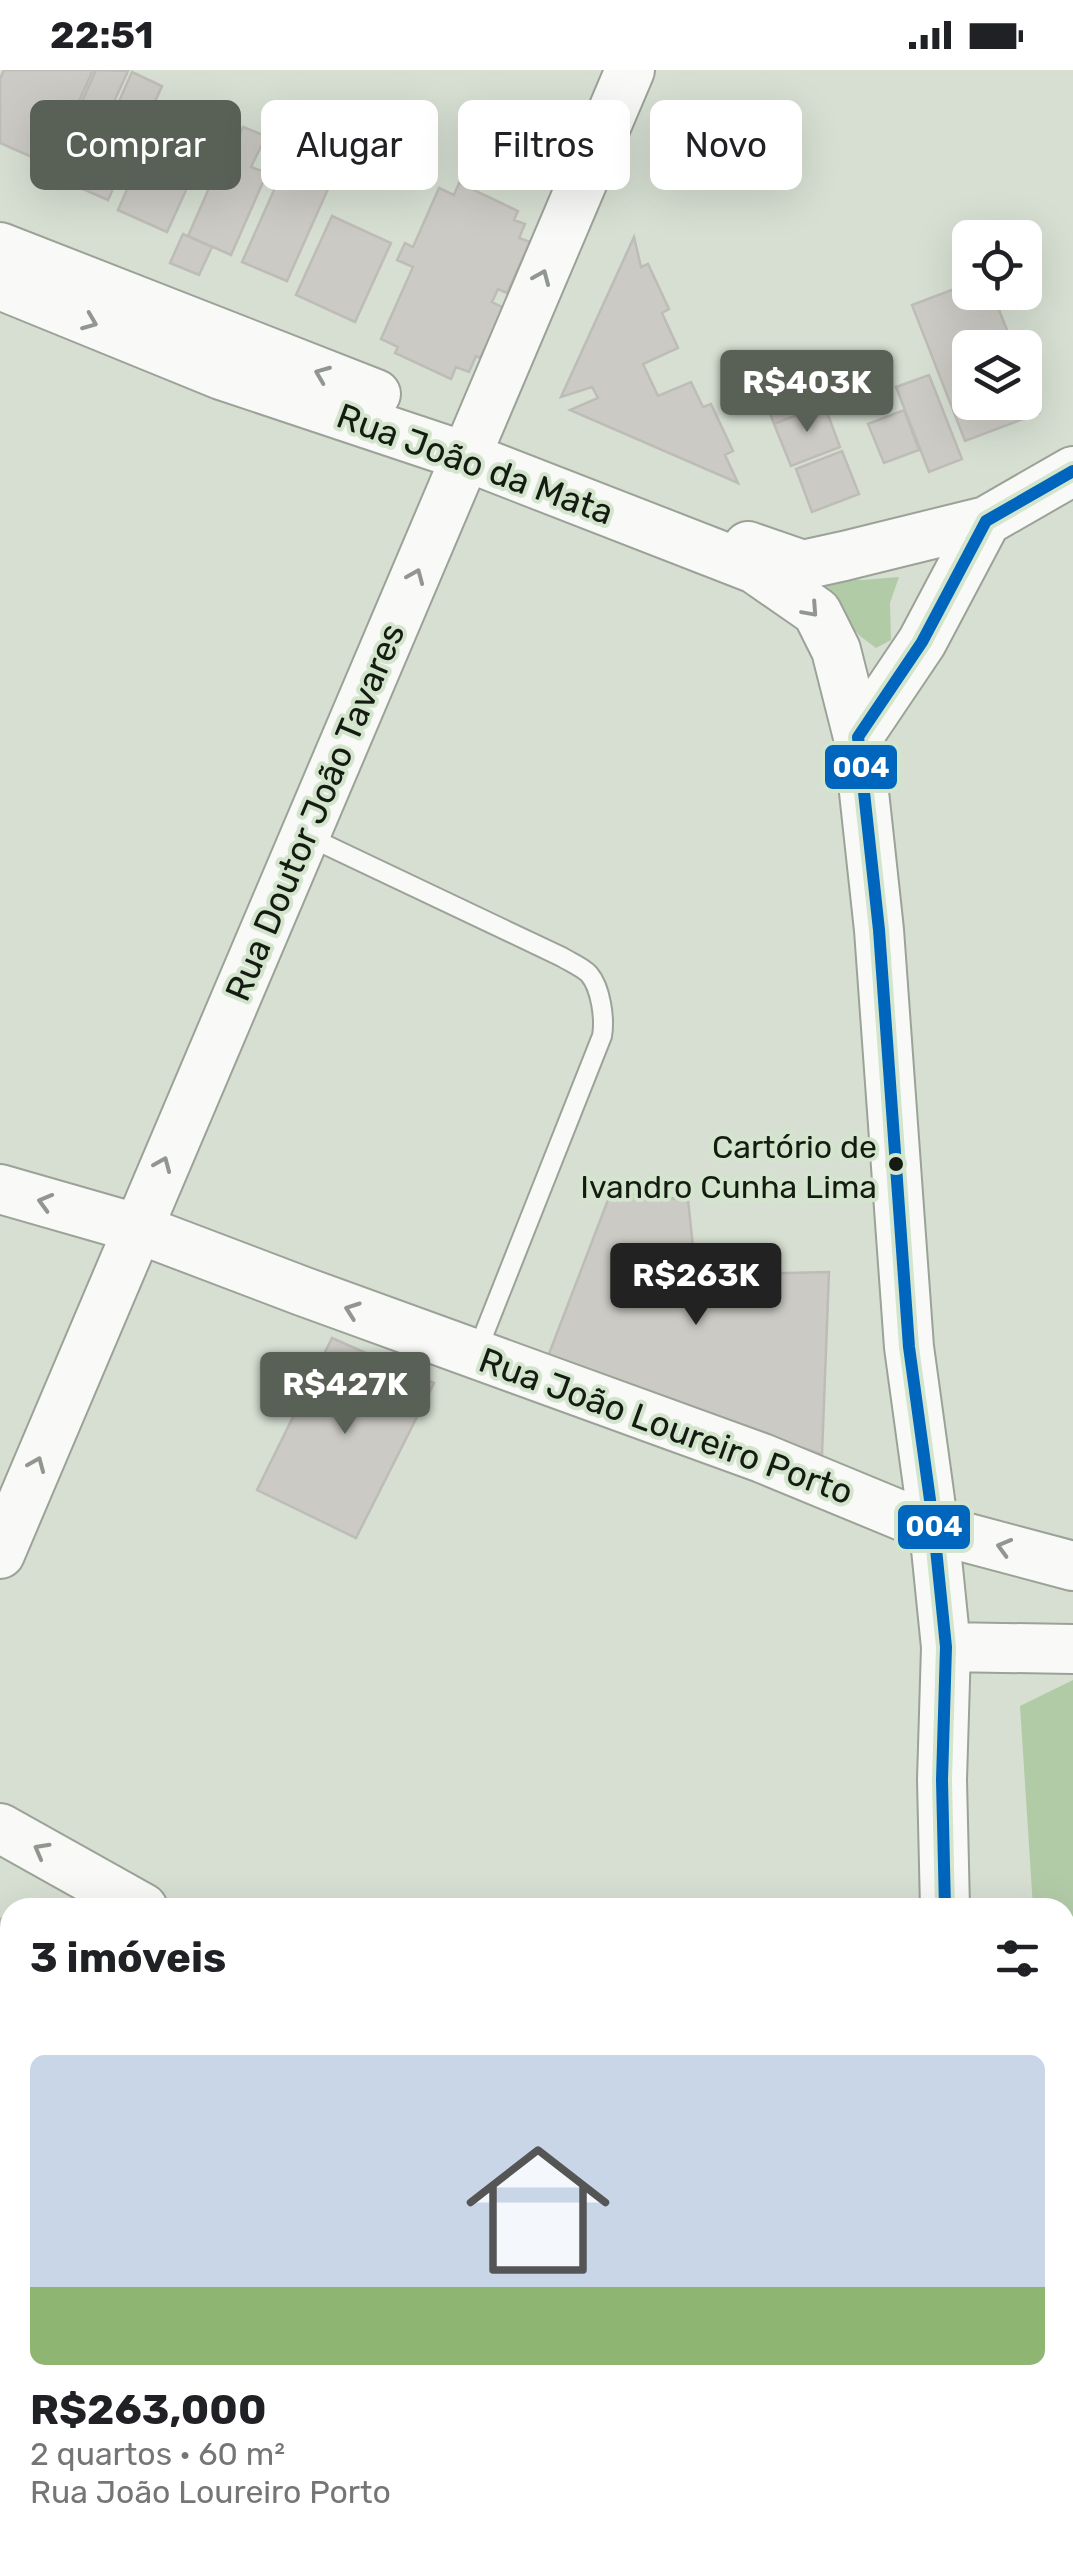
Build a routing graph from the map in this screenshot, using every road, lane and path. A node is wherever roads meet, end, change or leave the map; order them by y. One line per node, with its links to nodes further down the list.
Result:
1 (630, 70): 4 (main road, Rua Doutor João Tavares, one-way to 1)
2 (0, 247): 4 (main road, Rua João da Mata, one-way to 2)
3 (0, 285): 4 (main road, Rua João da Mata, one-way to 4)
4 (472, 444): 6 (main road, Rua João da Mata); 7 (main road, Rua João da Mata, one-way to 7); 8 (main road, Rua Doutor João Tavares, one-way to 4)
5 (1073, 470): 6 (main road)
6 (986, 521): 7 (main road)
7 (858, 737): 12 (main road, Rua João da Mata)
8 (305, 835): 10 (main road, Rua Doutor João Tavares, one-way to 8); 11 (lane)
9 (0, 1190): 10 (main road, Rua João Loureiro Porto, one-way to 9)
10 (136, 1228): 11 (main road, Rua João Loureiro Porto, one-way to 10); 13 (main road, Rua Doutor João Tavares, one-way to 10)
11 (476, 1355): 12 (main road, Rua João Loureiro Porto)
12 (934, 1529): 14 (main road, Rua João Loureiro Porto, one-way to 12); 15 (main road, Rua João da Mata)
13 (0, 1554)
14 (1073, 1566)
15 (946, 1647): 16 (main road); 19 (main road, Rua João da Mata)
16 (1073, 1648)
17 (0, 1828): 18 (main road, one-way to 17)
18 (117, 1898)
19 (946, 1898)

